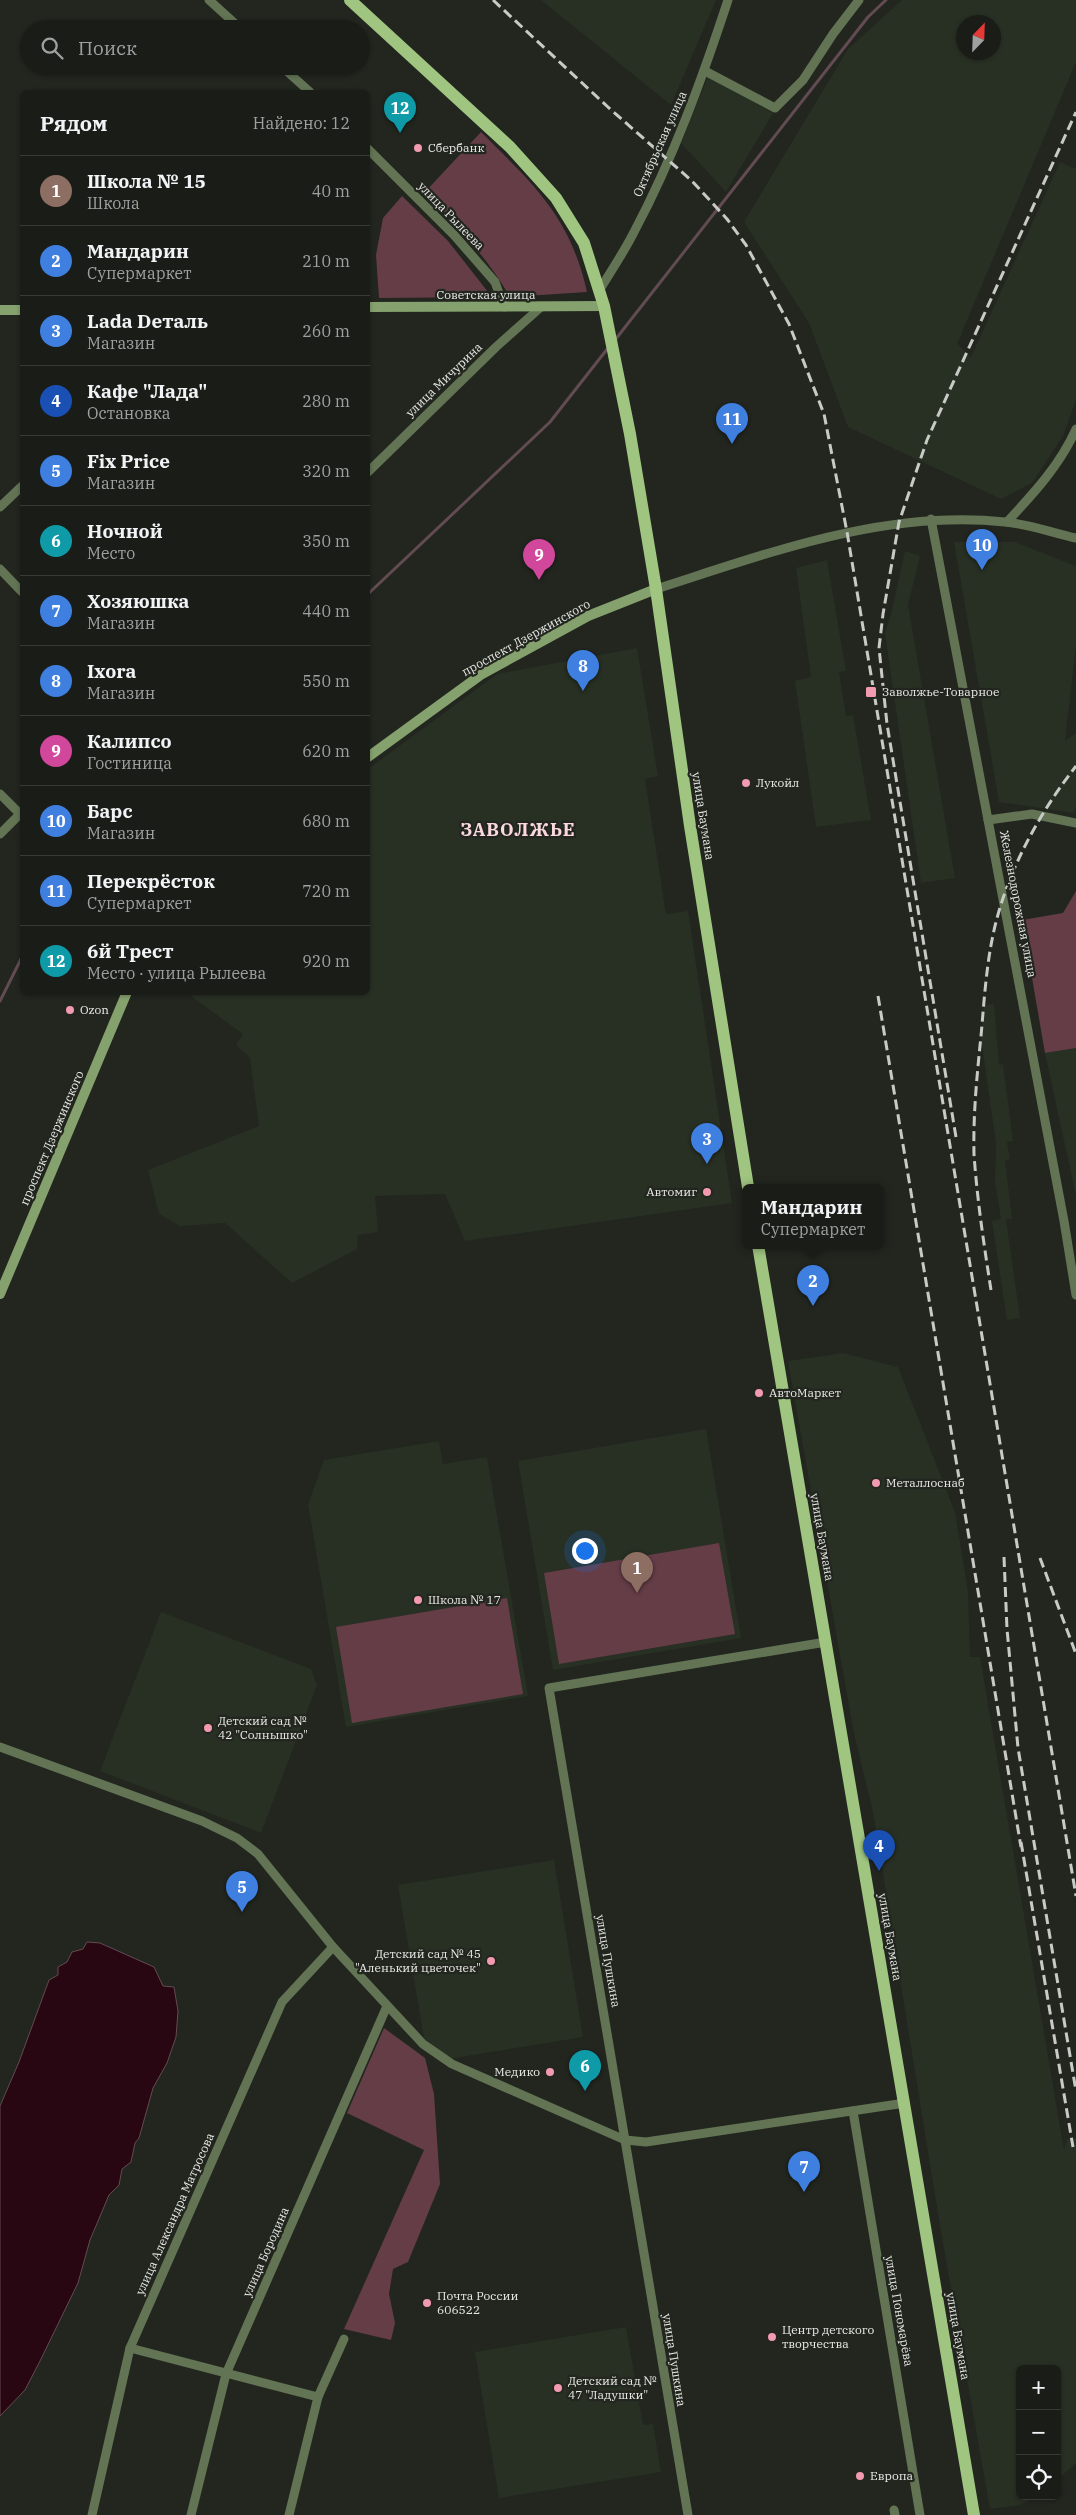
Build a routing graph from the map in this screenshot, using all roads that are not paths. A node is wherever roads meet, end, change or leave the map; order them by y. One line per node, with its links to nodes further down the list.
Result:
1 (209, 0): 5 (street)
2 (350, 0): 10 (main road, улица Баумана)
3 (728, 0): 6 (street, Октябрьская улица)
4 (859, 0): 6 (street)
5 (231, 20)
6 (705, 71): 10 (street, Октябрьская улица)
7 (291, 75): 8 (street)
8 (308, 90)
9 (370, 151): 13 (street, улица Рылеева)
10 (599, 291): 12 (main road, улица Баумана)
11 (370, 306): 13 (street, Советская улица)
12 (604, 306): 14 (street, Советская улица); 25 (main road, улица Баумана)
13 (504, 308): 14 (street, Советская улица)
14 (541, 308): 18 (street, улица Мичурина)
15 (0, 310): 16 (street)
16 (20, 310)
17 (1076, 429): 22 (street)
18 (370, 470)
19 (20, 488): 20 (street)
20 (0, 507)
21 (931, 519): 22 (street); 25 (street); 31 (street, Железнодорожная улица)
22 (1007, 522): 23 (street)
23 (1076, 538)
24 (0, 569): 26 (street)
25 (656, 589): 27 (street, проспект Дзержинского); 35 (main road, улица Баумана)
26 (20, 590)
27 (370, 756)
28 (0, 794): 29 (street)
29 (20, 812)
30 (20, 816): 33 (street)
31 (988, 820): 32 (street); 38 (street, Железнодорожная улица)
32 (1076, 823)
33 (0, 834)
34 (126, 995): 37 (street, проспект Дзержинского)
35 (748, 1184)
36 (759, 1249): 39 (main road, улица Баумана)
37 (0, 1294)
38 (1076, 1295)
39 (826, 1642): 43 (main road, улица Баумана); 45 (street, улица Пушкина)
40 (0, 1747): 41 (street)
41 (333, 1948): 42 (street); 47 (street, улица Александра Матросова)
42 (387, 2006): 45 (street); 48 (street, улица Бородина)
43 (905, 2103): 44 (street); 55 (main road, улица Баумана)
44 (853, 2111): 45 (street); 54 (street, улица Пономарёва)
45 (625, 2140): 53 (street, улица Пушкина)
46 (344, 2339): 49 (street)
47 (130, 2348): 48 (street); 50 (street, улица Александра Матросова)
48 (226, 2374): 49 (street); 51 (street, улица Бородина)
49 (318, 2397): 52 (street)
50 (92, 2515)
51 (191, 2515)
52 (289, 2515)
53 (688, 2515)
54 (920, 2515)
55 (974, 2515)

